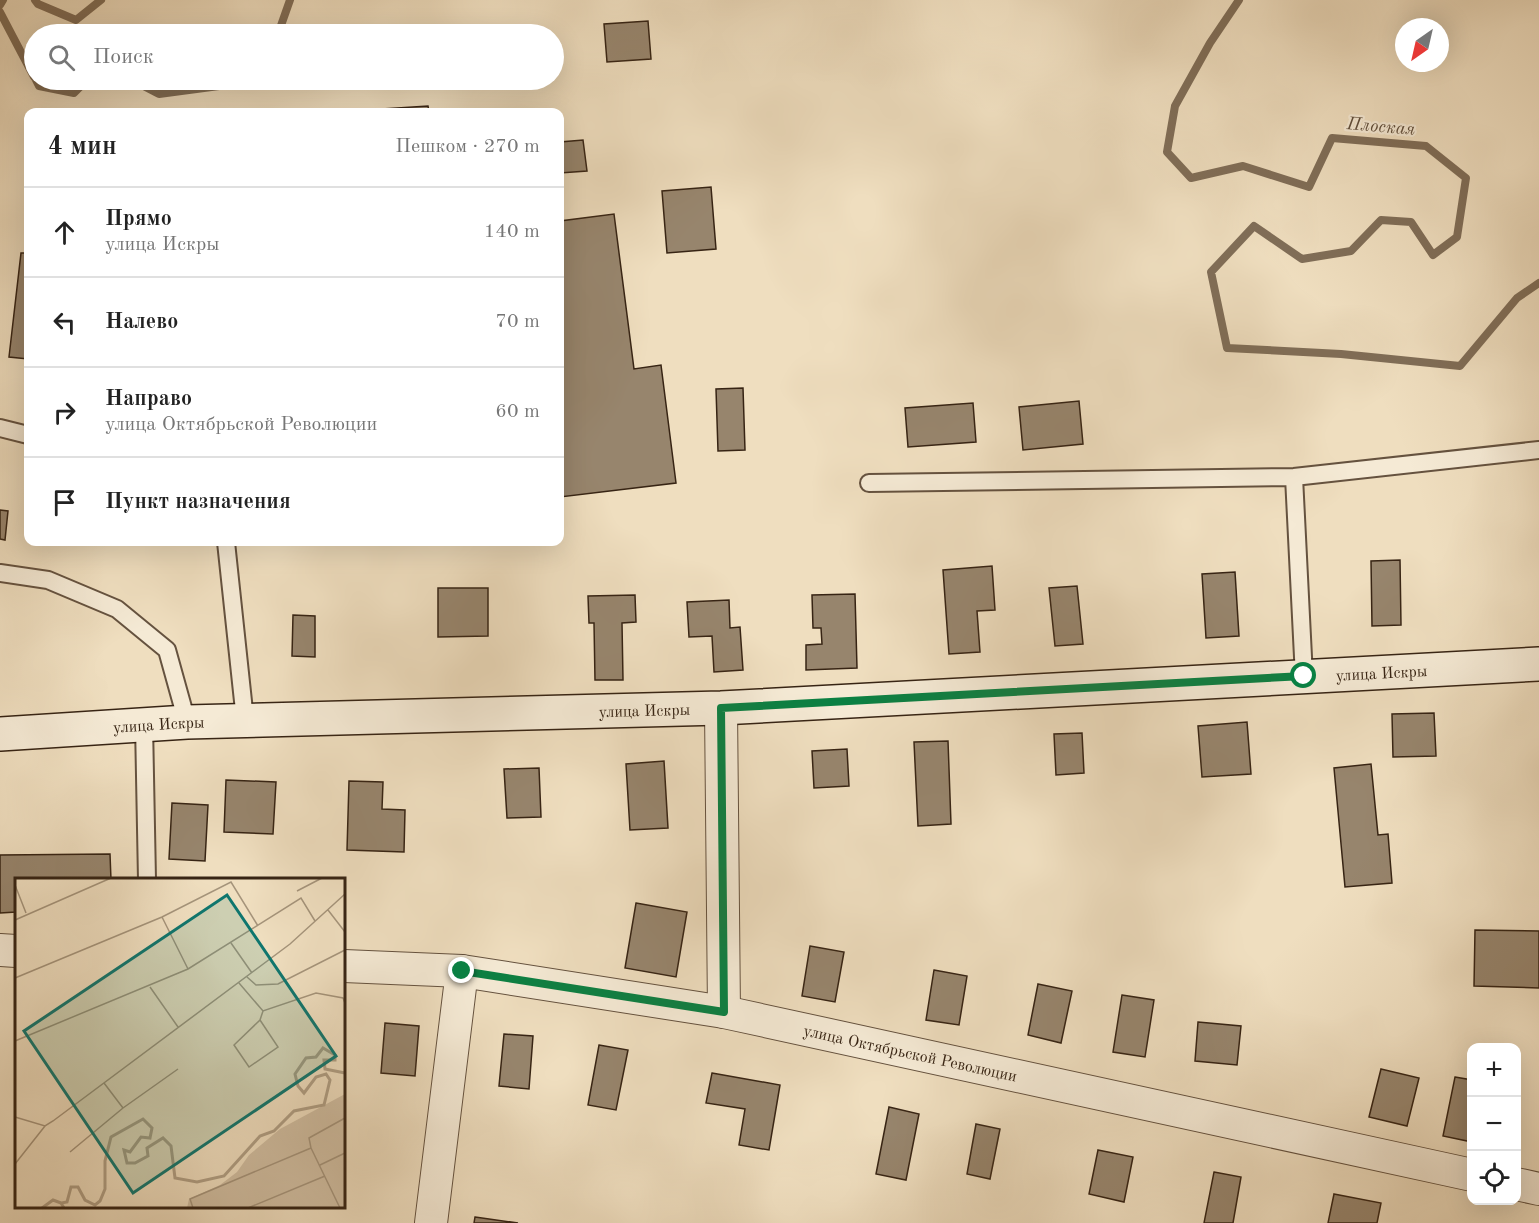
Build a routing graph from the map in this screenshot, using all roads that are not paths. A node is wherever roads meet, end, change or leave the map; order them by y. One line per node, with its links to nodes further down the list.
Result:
1 (0, 428): 2 (lane)
2 (24, 434)
3 (1539, 450): 4 (lane)
4 (1294, 477): 5 (lane); 9 (lane)
5 (869, 483)
6 (226, 546): 11 (lane)
7 (0, 573): 12 (lane)
8 (1539, 664): 9 (main road, улица Искры)
9 (1304, 676): 10 (main road, улица Искры)
10 (721, 708): 11 (main road, улица Искры); 20 (street)
11 (245, 720): 12 (main road, улица Искры)
12 (187, 722): 13 (main road, улица Искры)
13 (144, 724): 14 (main road, улица Искры); 15 (lane)
14 (0, 734)
15 (147, 878)
16 (0, 950): 17 (street)
17 (15, 951)
18 (345, 966): 19 (street, улица Октябрьской Революции)
19 (462, 971): 20 (street, улица Октябрьской Революции); 24 (street)
20 (724, 1012): 21 (street, улица Октябрьской Революции)
21 (1467, 1174)
22 (1521, 1185): 23 (street)
23 (1539, 1189)
24 (431, 1223)

